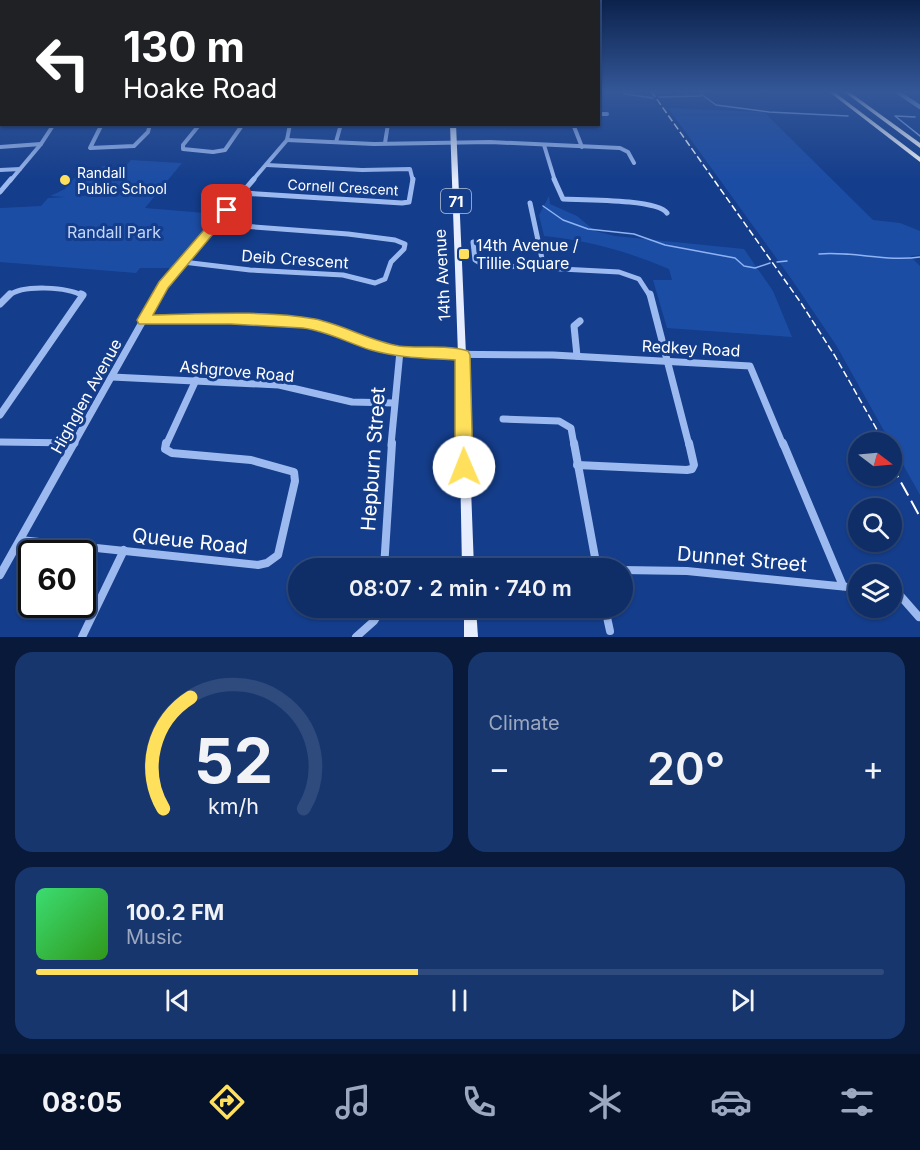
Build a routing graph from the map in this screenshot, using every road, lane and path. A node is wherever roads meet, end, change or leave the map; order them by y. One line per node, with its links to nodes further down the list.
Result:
1 (869, 121): 22 (highway)
2 (886, 121): 19 (highway)
3 (53, 126): 17 (street)
4 (101, 126): 5 (street)
5 (150, 126)
6 (198, 126): 7 (street)
7 (242, 126)
8 (290, 126): 13 (street, Highglen Avenue)
9 (340, 126): 14 (street)
10 (388, 126): 16 (street)
11 (453, 126): 15 (main road, 14th Avenue / 71)
12 (574, 126): 21 (street)
13 (287, 140): 14 (street); 24 (street, Highglen Avenue)
14 (336, 142): 16 (street)
15 (453, 142): 16 (street); 18 (street); 32 (main road, 14th Avenue / 71)
16 (385, 143)
17 (41, 144): 20 (street); 25 (street)
18 (544, 145): 21 (street); 30 (street)
19 (920, 146)
20 (0, 147)
21 (582, 147): 23 (street)
22 (920, 160)
23 (634, 163)
24 (267, 165): 28 (street, Highglen Avenue); 28 (street, Cornell Crescent)
25 (20, 169): 26 (street); 27 (street)
26 (0, 170)
27 (0, 192)
28 (242, 193): 31 (street, Highglen Avenue)
29 (530, 203): 34 (street)
30 (667, 213)
31 (215, 224): 33 (street, Highglen Avenue); 33 (street, Deib Crescent)
32 (457, 246): 34 (street); 39 (main road, 14th Avenue / 71)
33 (183, 262): 36 (street, Highglen Avenue)
34 (544, 268): 41 (street)
35 (0, 304): 45 (street)
36 (144, 320): 38 (street, Redkey Road); 42 (street, Highglen Avenue)
37 (580, 321): 40 (street)
38 (400, 351): 39 (street, Redkey Road); 44 (street, Hepburn Street)
39 (462, 355): 40 (street, Redkey Road); 55 (main road, 14th Avenue / 71)
40 (577, 356): 41 (street, Redkey Road)
41 (666, 360): 49 (street); 59 (street, Redkey Road)
42 (112, 377): 43 (street, Ashgrove Road); 48 (street, Highglen Avenue)
43 (196, 380): 44 (street, Ashgrove Road); 53 (street, Queue Road)
44 (394, 403): 54 (street, Hepburn Street)
45 (0, 415)
46 (503, 419): 49 (street)
47 (0, 442): 48 (street)
48 (75, 443): 50 (street, Highglen Avenue)
49 (577, 465): 56 (street)
50 (20, 540)
51 (18, 544): 58 (street, Highglen Avenue)
52 (96, 547): 53 (street, Queue Road)
53 (124, 550): 67 (street)
54 (385, 558)
55 (468, 558)
56 (595, 558)
57 (633, 570): 59 (street, Dunnet Street)
58 (0, 575)
59 (843, 586): 60 (street, Dunnet Street)
60 (848, 587)
61 (902, 598): 62 (street)
62 (919, 617)
63 (376, 618): 68 (street)
64 (470, 618): 69 (main road)
65 (607, 618): 66 (street)
66 (610, 631)
67 (82, 637)
68 (356, 637)
69 (471, 637)

